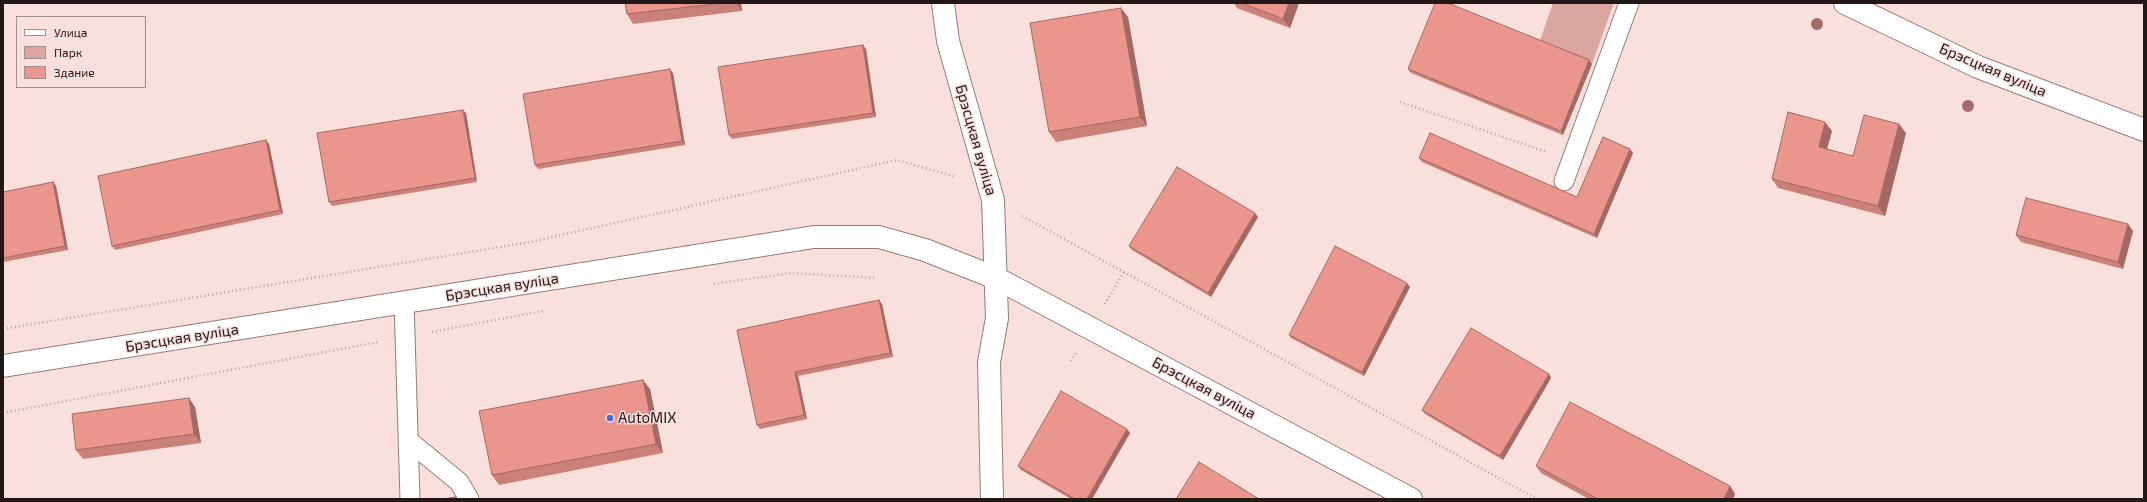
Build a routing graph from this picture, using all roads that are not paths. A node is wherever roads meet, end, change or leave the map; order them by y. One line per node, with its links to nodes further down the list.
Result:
1 (943, 3): 6 (main road, Брэсцкая вуліца)
2 (1629, 3): 5 (lane)
3 (1844, 3): 4 (main road, Брэсцкая вуліца)
4 (2144, 130)
5 (1564, 181)
6 (996, 278): 7 (main road, Брэсцкая вуліца); 12 (main road); 13 (main road, Брэсцкая вуліца)
7 (404, 302): 8 (main road, Брэсцкая вуліца); 9 (lane)
8 (3, 366)
9 (409, 440): 10 (lane); 11 (lane)
10 (410, 499)
11 (469, 499)
12 (992, 499)
13 (1411, 499)

